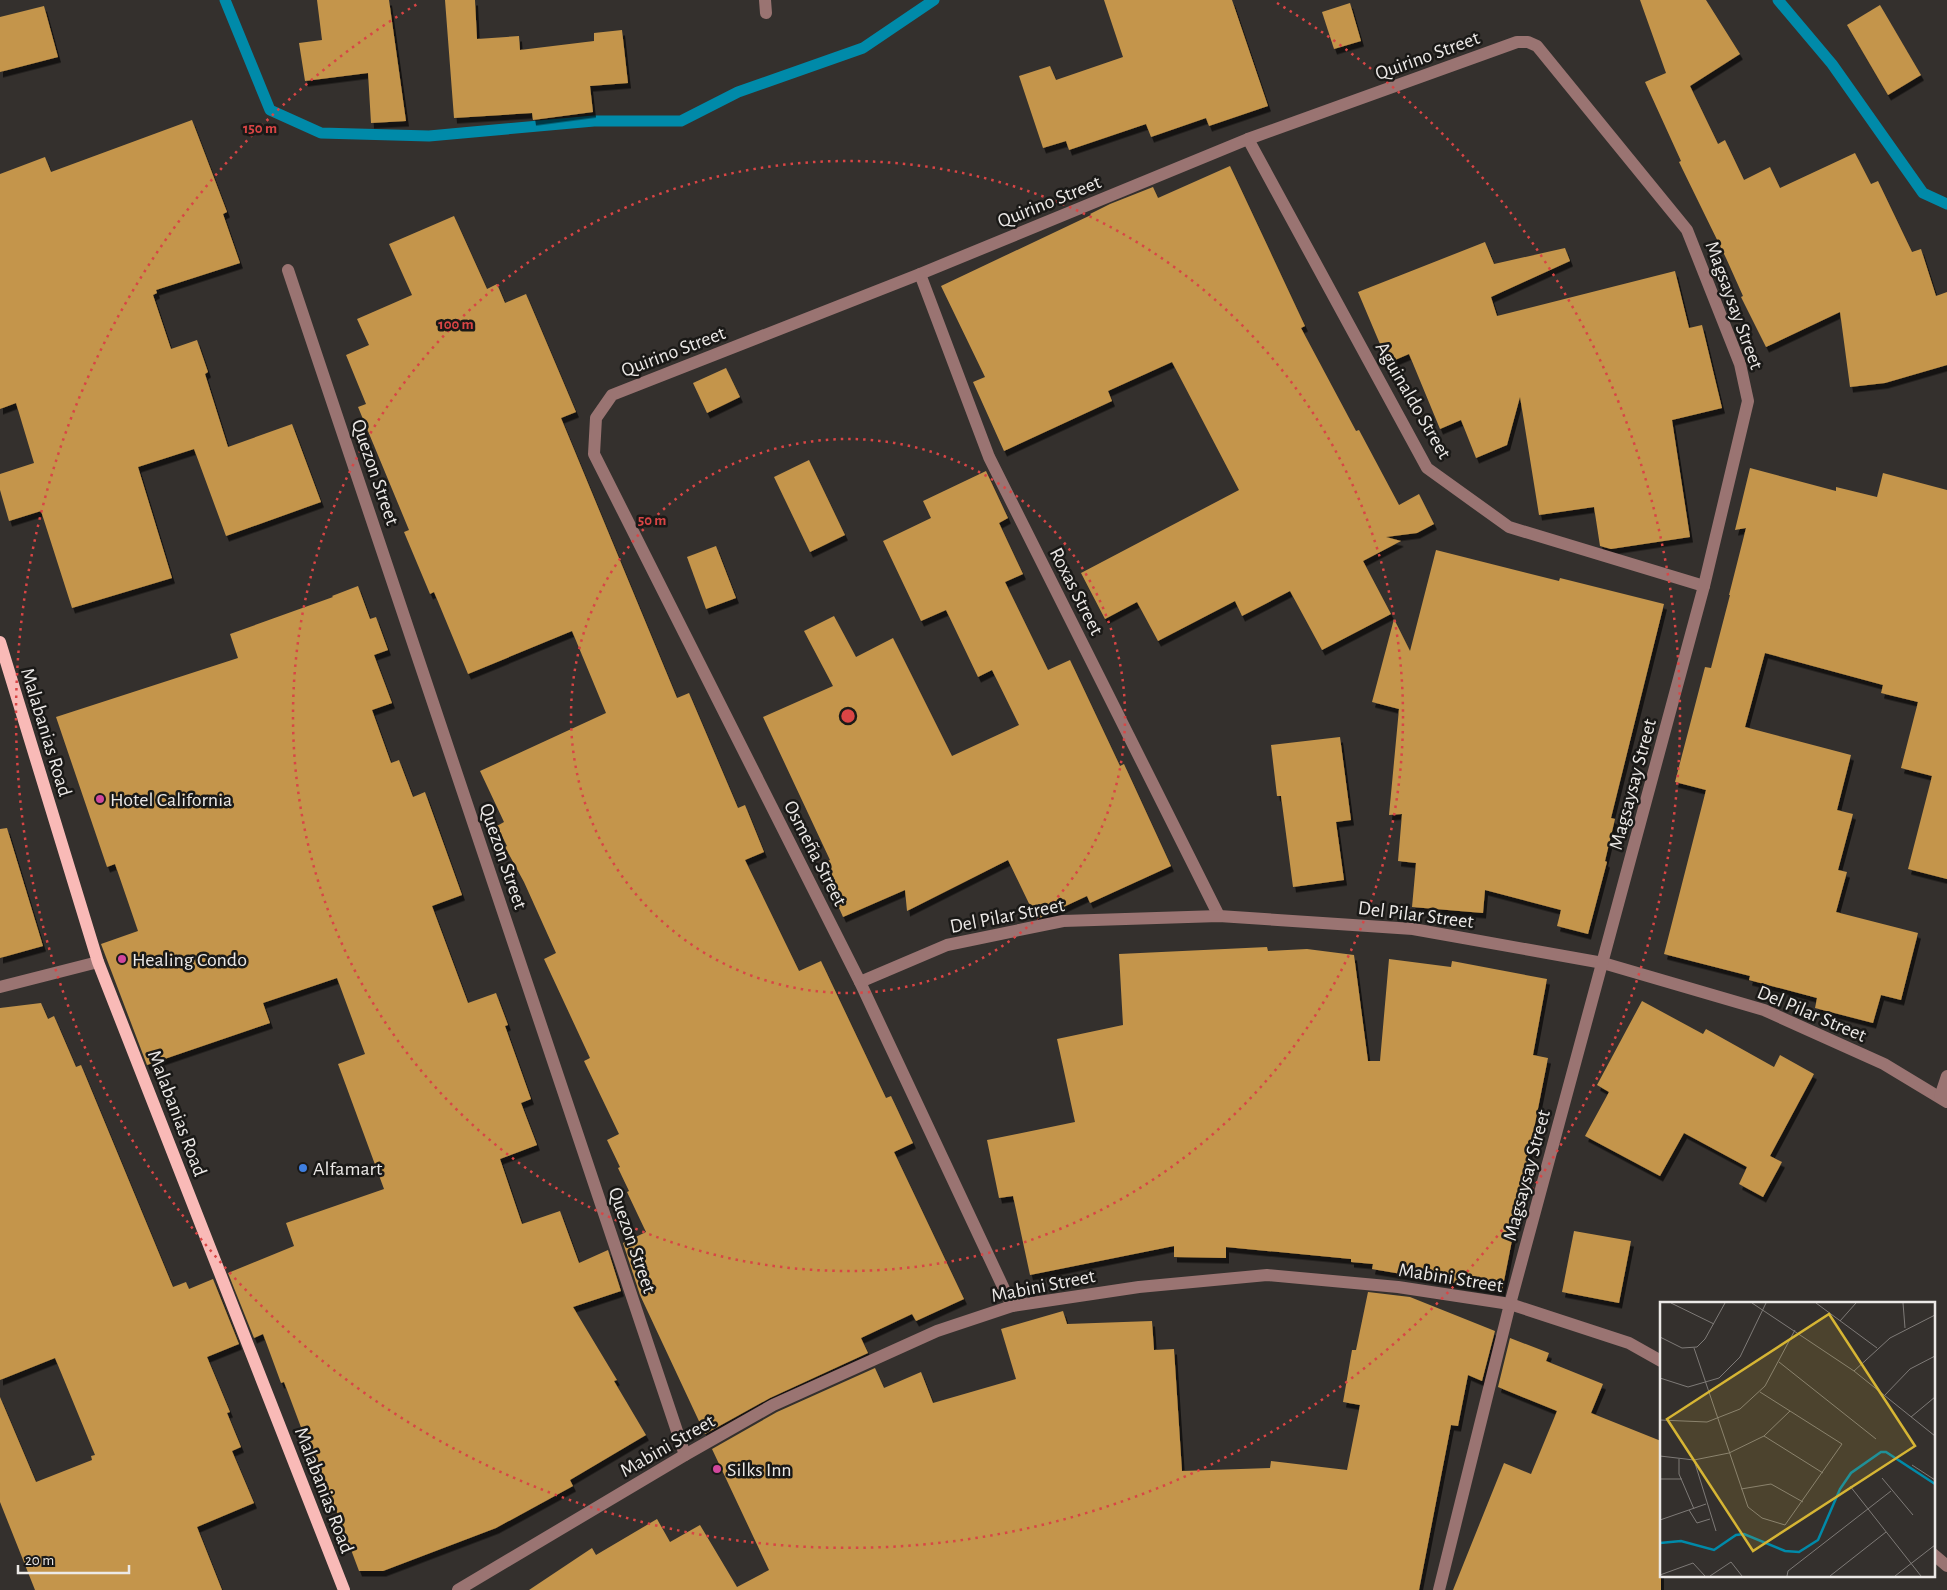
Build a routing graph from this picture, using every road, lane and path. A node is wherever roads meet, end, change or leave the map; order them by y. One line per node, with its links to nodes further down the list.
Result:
1 (1528, 42): 2 (street, Quirino Street); 6 (street, Magsaysay Street)
2 (1248, 139): 4 (street, Quirino Street); 6 (street, Aguinaldo Street)
3 (288, 270): 18 (street, Quezon Street)
4 (920, 274): 5 (street, Quirino Street); 8 (street, Roxas Street)
5 (596, 418): 11 (street, Osmeña Street)
6 (1704, 586): 10 (street, Magsaysay Street)
7 (0, 642): 9 (main road, Malabanias Road)
8 (1219, 916): 10 (street, Del Pilar Street); 11 (street, Del Pilar Street)
9 (98, 962): 12 (street); 21 (main road, Malabanias Road)
10 (1603, 963): 14 (street, Del Pilar Street); 15 (street, Magsaysay Street)
11 (860, 982): 16 (street, Osmeña Street)
12 (0, 987)
13 (1947, 1076): 14 (street)
14 (1944, 1099)
15 (1510, 1304): 16 (street, Mabini Street); 17 (street, Mabini Street); 23 (street, Magsaysay Street)
16 (1012, 1306): 18 (street, Mabini Street)
17 (1660, 1360)
18 (685, 1455): 22 (street, Mabini Street)
19 (1934, 1555): 20 (street)
20 (1947, 1566)
21 (344, 1590)
22 (458, 1590)
23 (1439, 1590)

